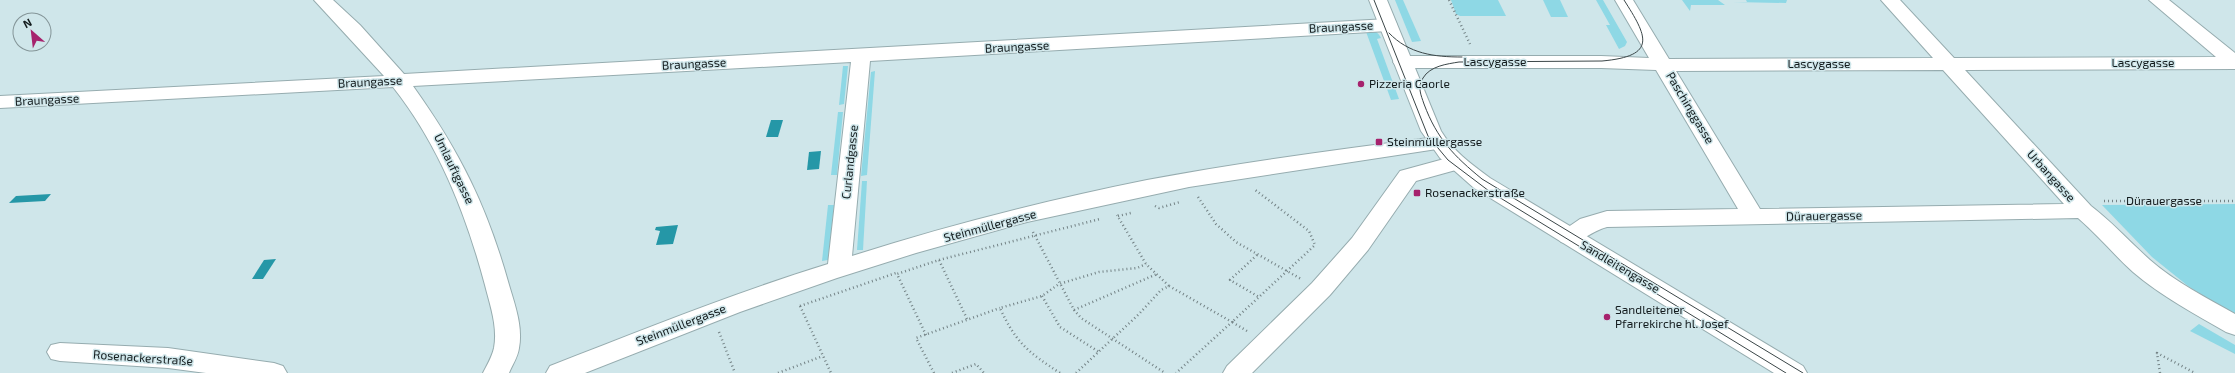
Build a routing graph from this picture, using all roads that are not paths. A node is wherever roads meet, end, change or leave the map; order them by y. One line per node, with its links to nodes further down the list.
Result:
1 (323, 0): 12 (street, Umlauftgasse)
2 (1378, 0): 6 (street, Sandleitengasse)
3 (1624, 0): 10 (street, Paschinggasse)
4 (1890, 0): 11 (street, Urbangasse)
5 (2158, 0): 9 (street)
6 (1388, 25): 7 (street, Braungasse); 8 (street, Sandleitengasse)
7 (861, 56): 12 (street, Braungasse); 21 (street, Curlandgasse)
8 (1403, 62): 10 (street, Lascygasse); 14 (street, Sandleitengasse)
9 (2235, 63): 11 (street, Lascygasse)
10 (1664, 64): 11 (street, Lascygasse); 19 (street, Paschinggasse)
11 (1948, 64): 18 (street, Urbangasse)
12 (399, 80): 13 (street, Braungasse); 25 (street, Umlauftgasse)
13 (0, 102)
14 (1437, 143): 15 (street, Steinmüllergasse); 16 (street, Sandleitengasse)
15 (1382, 150): 17 (street); 21 (street, Steinmüllergasse)
16 (1455, 163): 17 (street); 20 (street, Sandleitengasse)
17 (1408, 176): 27 (street)
18 (2092, 206): 19 (street, Dürauergasse); 22 (street, Urbangasse)
19 (1754, 217): 20 (street, Dürauergasse)
20 (1569, 237): 28 (street, Sandleitengasse)
21 (839, 268): 26 (street, Steinmüllergasse)
22 (2235, 326)
23 (60, 352): 24 (street, Rosenackerstraße)
24 (274, 373)
25 (496, 373)
26 (559, 373)
27 (1236, 373)
28 (1794, 373)

